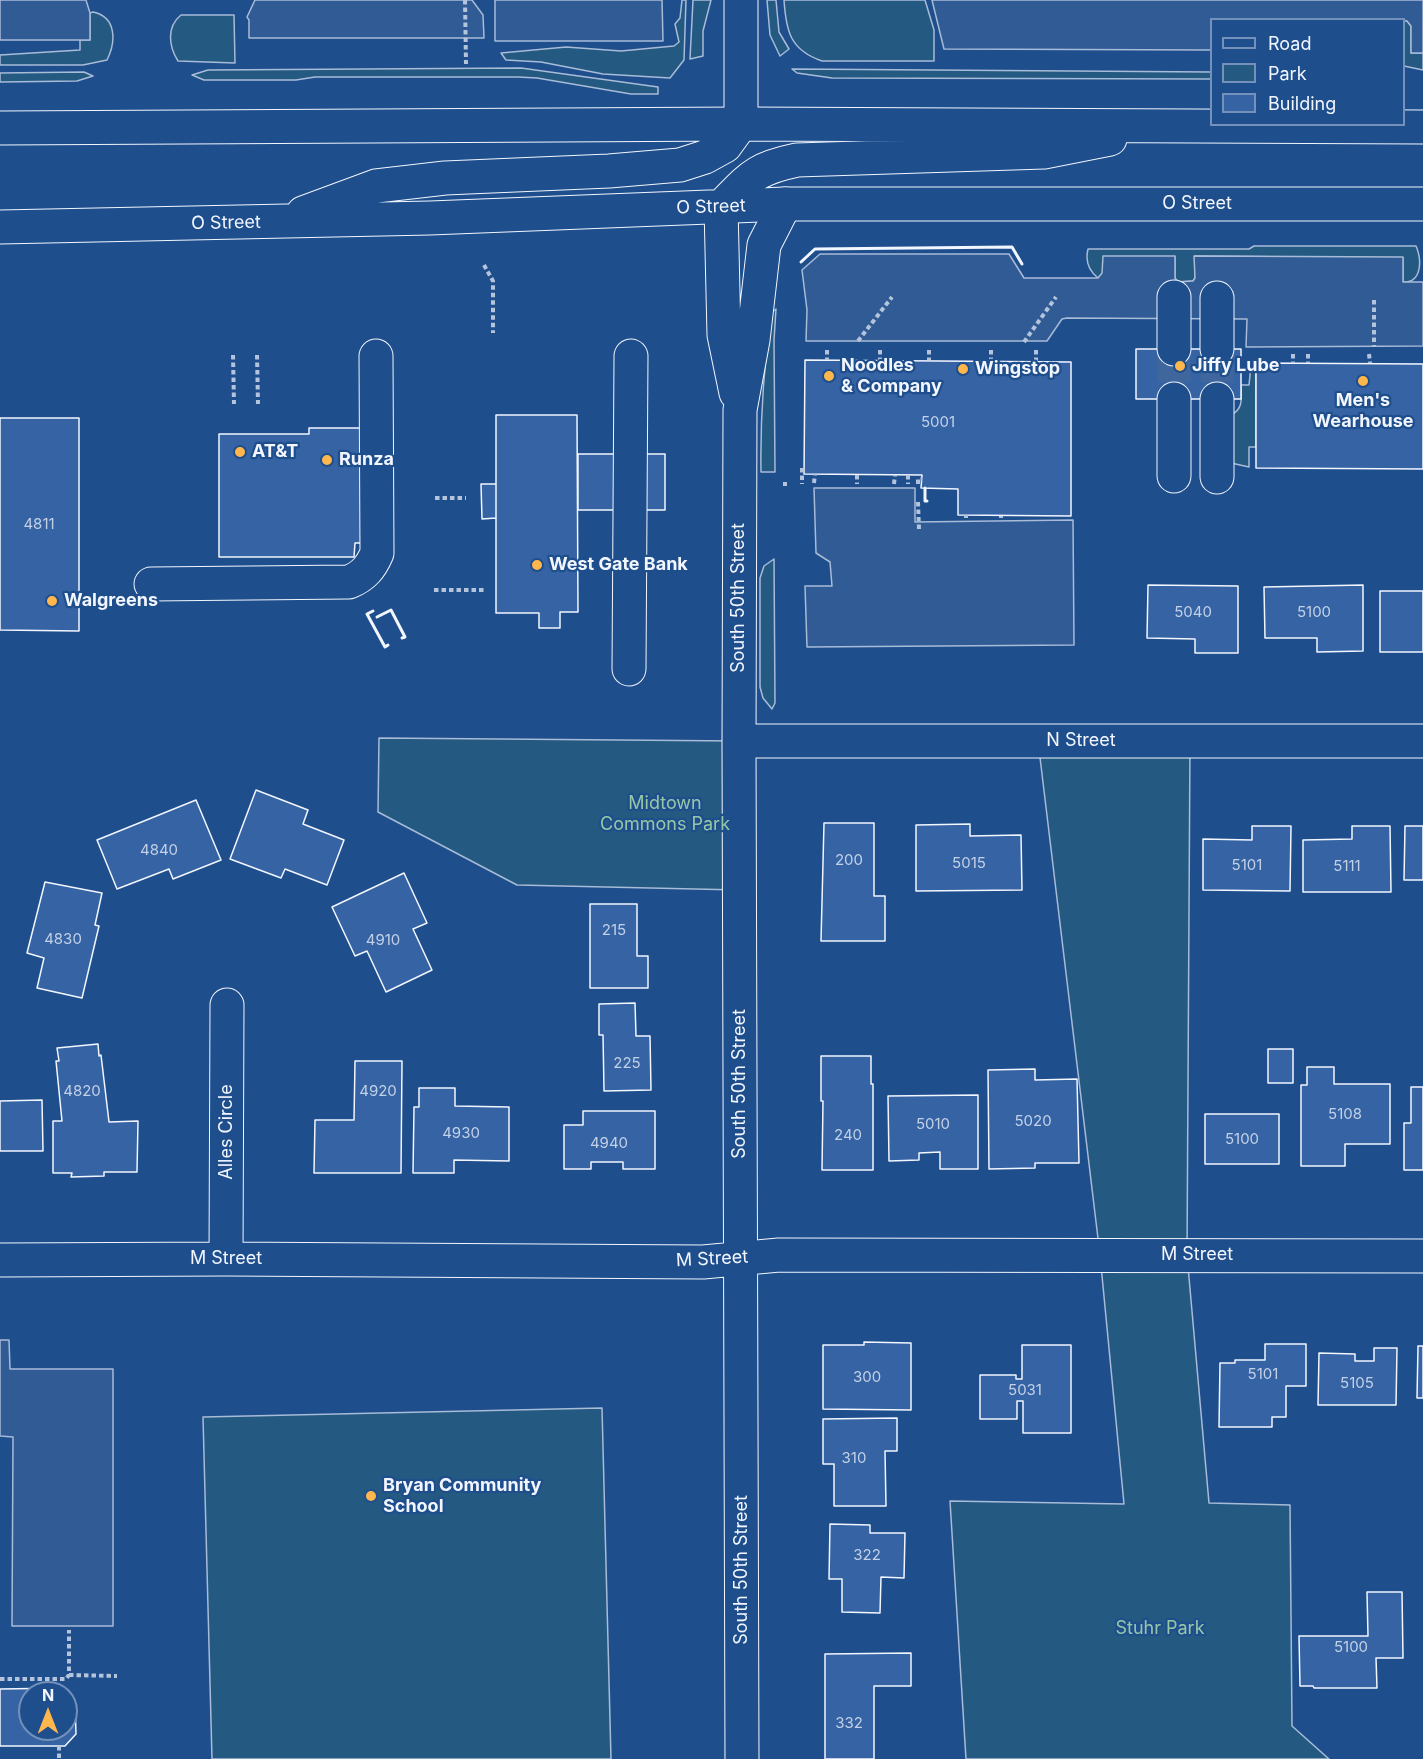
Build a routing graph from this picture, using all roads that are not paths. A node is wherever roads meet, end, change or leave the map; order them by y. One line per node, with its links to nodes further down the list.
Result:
1 (741, 0): 2 (street)
2 (741, 124): 3 (street); 7 (street); 11 (street)
3 (1178, 125): 4 (street); 10 (street)
4 (1210, 125)
5 (1300, 126): 6 (street)
6 (1423, 127)
7 (0, 128)
8 (785, 204): 9 (street, O Street); 10 (street, O Street); 17 (street, South 50th Street)
9 (1423, 204)
10 (722, 207): 11 (street, O Street); 17 (street, South 50th Street)
11 (278, 222): 12 (street, O Street)
12 (0, 227)
13 (1196, 298): 13 (street)
14 (376, 356): 18 (street)
15 (631, 356): 19 (street)
16 (1195, 399): 16 (street)
17 (740, 410): 20 (street, South 50th Street)
18 (151, 584)
19 (629, 669)
20 (739, 741): 21 (street, N Street); 24 (street, South 50th Street)
21 (1423, 741)
22 (227, 1005): 25 (street, Alles Circle)
23 (1423, 1256): 24 (street, M Street)
24 (741, 1258): 25 (street, M Street); 27 (street, South 50th Street)
25 (226, 1259): 26 (street, M Street)
26 (0, 1260)
27 (742, 1759)

